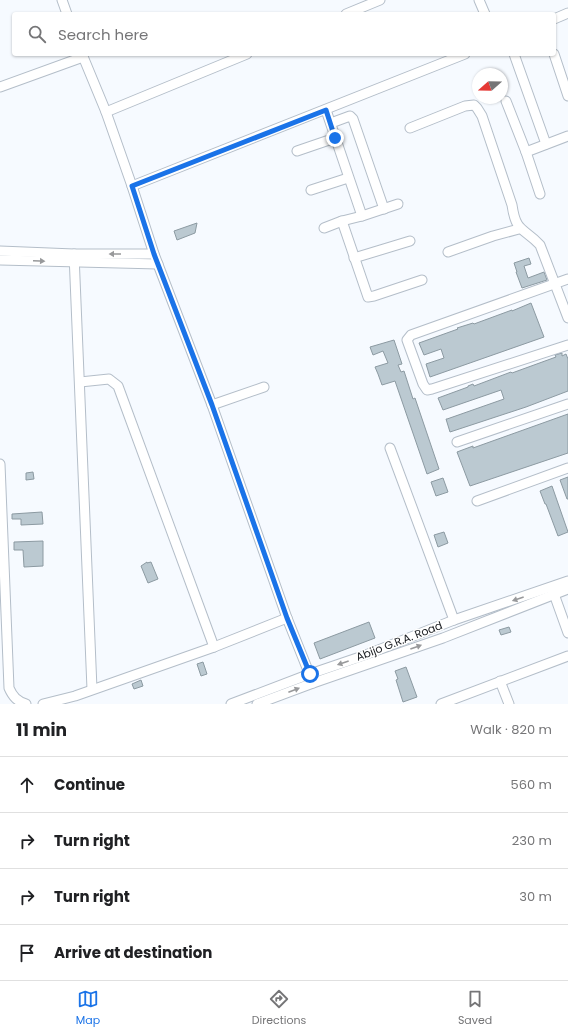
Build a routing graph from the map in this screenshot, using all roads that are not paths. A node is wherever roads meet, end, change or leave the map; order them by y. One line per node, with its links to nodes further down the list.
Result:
1 (62, 0): 4 (street)
2 (380, 0): 5 (street)
3 (479, 0): 6 (street)
4 (66, 12)
5 (351, 12)
6 (484, 12)
7 (568, 13): 8 (street)
8 (556, 18)
9 (80, 56): 16 (street)
10 (83, 56): 20 (street)
11 (242, 56): 20 (street)
12 (460, 56): 19 (street)
13 (515, 56): 25 (street)
14 (555, 56): 15 (street)
15 (564, 71): 17 (street)
16 (0, 87)
17 (568, 96)
18 (507, 104): 27 (street)
19 (326, 110): 21 (street); 29 (street)
20 (106, 112): 29 (street)
21 (331, 123): 24 (street); 33 (street)
22 (410, 128): 37 (street)
23 (568, 136): 25 (street)
24 (335, 138): 26 (street); 28 (street)
25 (546, 144): 27 (street)
26 (297, 151)
27 (526, 152): 31 (street)
28 (348, 178): 30 (street); 34 (street)
29 (132, 186): 41 (street)
30 (311, 190)
31 (540, 194)
32 (398, 204): 33 (street)
33 (384, 210): 34 (street)
34 (362, 216): 35 (street)
35 (342, 222): 36 (street); 43 (street)
36 (324, 228)
37 (519, 229): 40 (street); 48 (street)
38 (410, 241): 43 (street)
39 (0, 251): 42 (street)
40 (448, 252)
41 (154, 254): 42 (street, one-way to 42); 45 (street)
42 (74, 258): 44 (street, one-way to 42); 45 (street); 51 (street)
43 (354, 258): 47 (street)
44 (0, 260)
45 (158, 264): 54 (street)
46 (568, 278): 48 (street)
47 (422, 280)
48 (556, 283): 49 (street); 50 (street)
49 (568, 318)
50 (568, 345)
51 (80, 382): 66 (street); 70 (street)
52 (264, 387): 54 (street)
53 (568, 404): 55 (street)
54 (212, 405): 63 (street)
55 (457, 442)
56 (390, 448): 64 (street)
57 (0, 464): 71 (street)
58 (568, 468): 59 (street)
59 (477, 501)
60 (568, 581): 64 (street, Abijo G.R.A. Road, one-way to 64)
61 (568, 589): 62 (street, Abijo G.R.A. Road)
62 (554, 594): 65 (street); 68 (street, Abijo G.R.A. Road, one-way to 62)
63 (287, 618): 66 (street); 68 (street)
64 (454, 620): 68 (street, Abijo G.R.A. Road, one-way to 68)
65 (568, 633)
66 (214, 647): 70 (street)
67 (568, 656): 69 (street)
68 (311, 678): 73 (street, Abijo G.R.A. Road); 74 (street, Abijo G.R.A. Road, one-way to 68)
69 (500, 681): 75 (street); 76 (street)
70 (92, 690): 72 (street)
71 (26, 704)
72 (43, 704)
73 (231, 704)
74 (257, 704)
75 (441, 704)
76 (509, 704)

